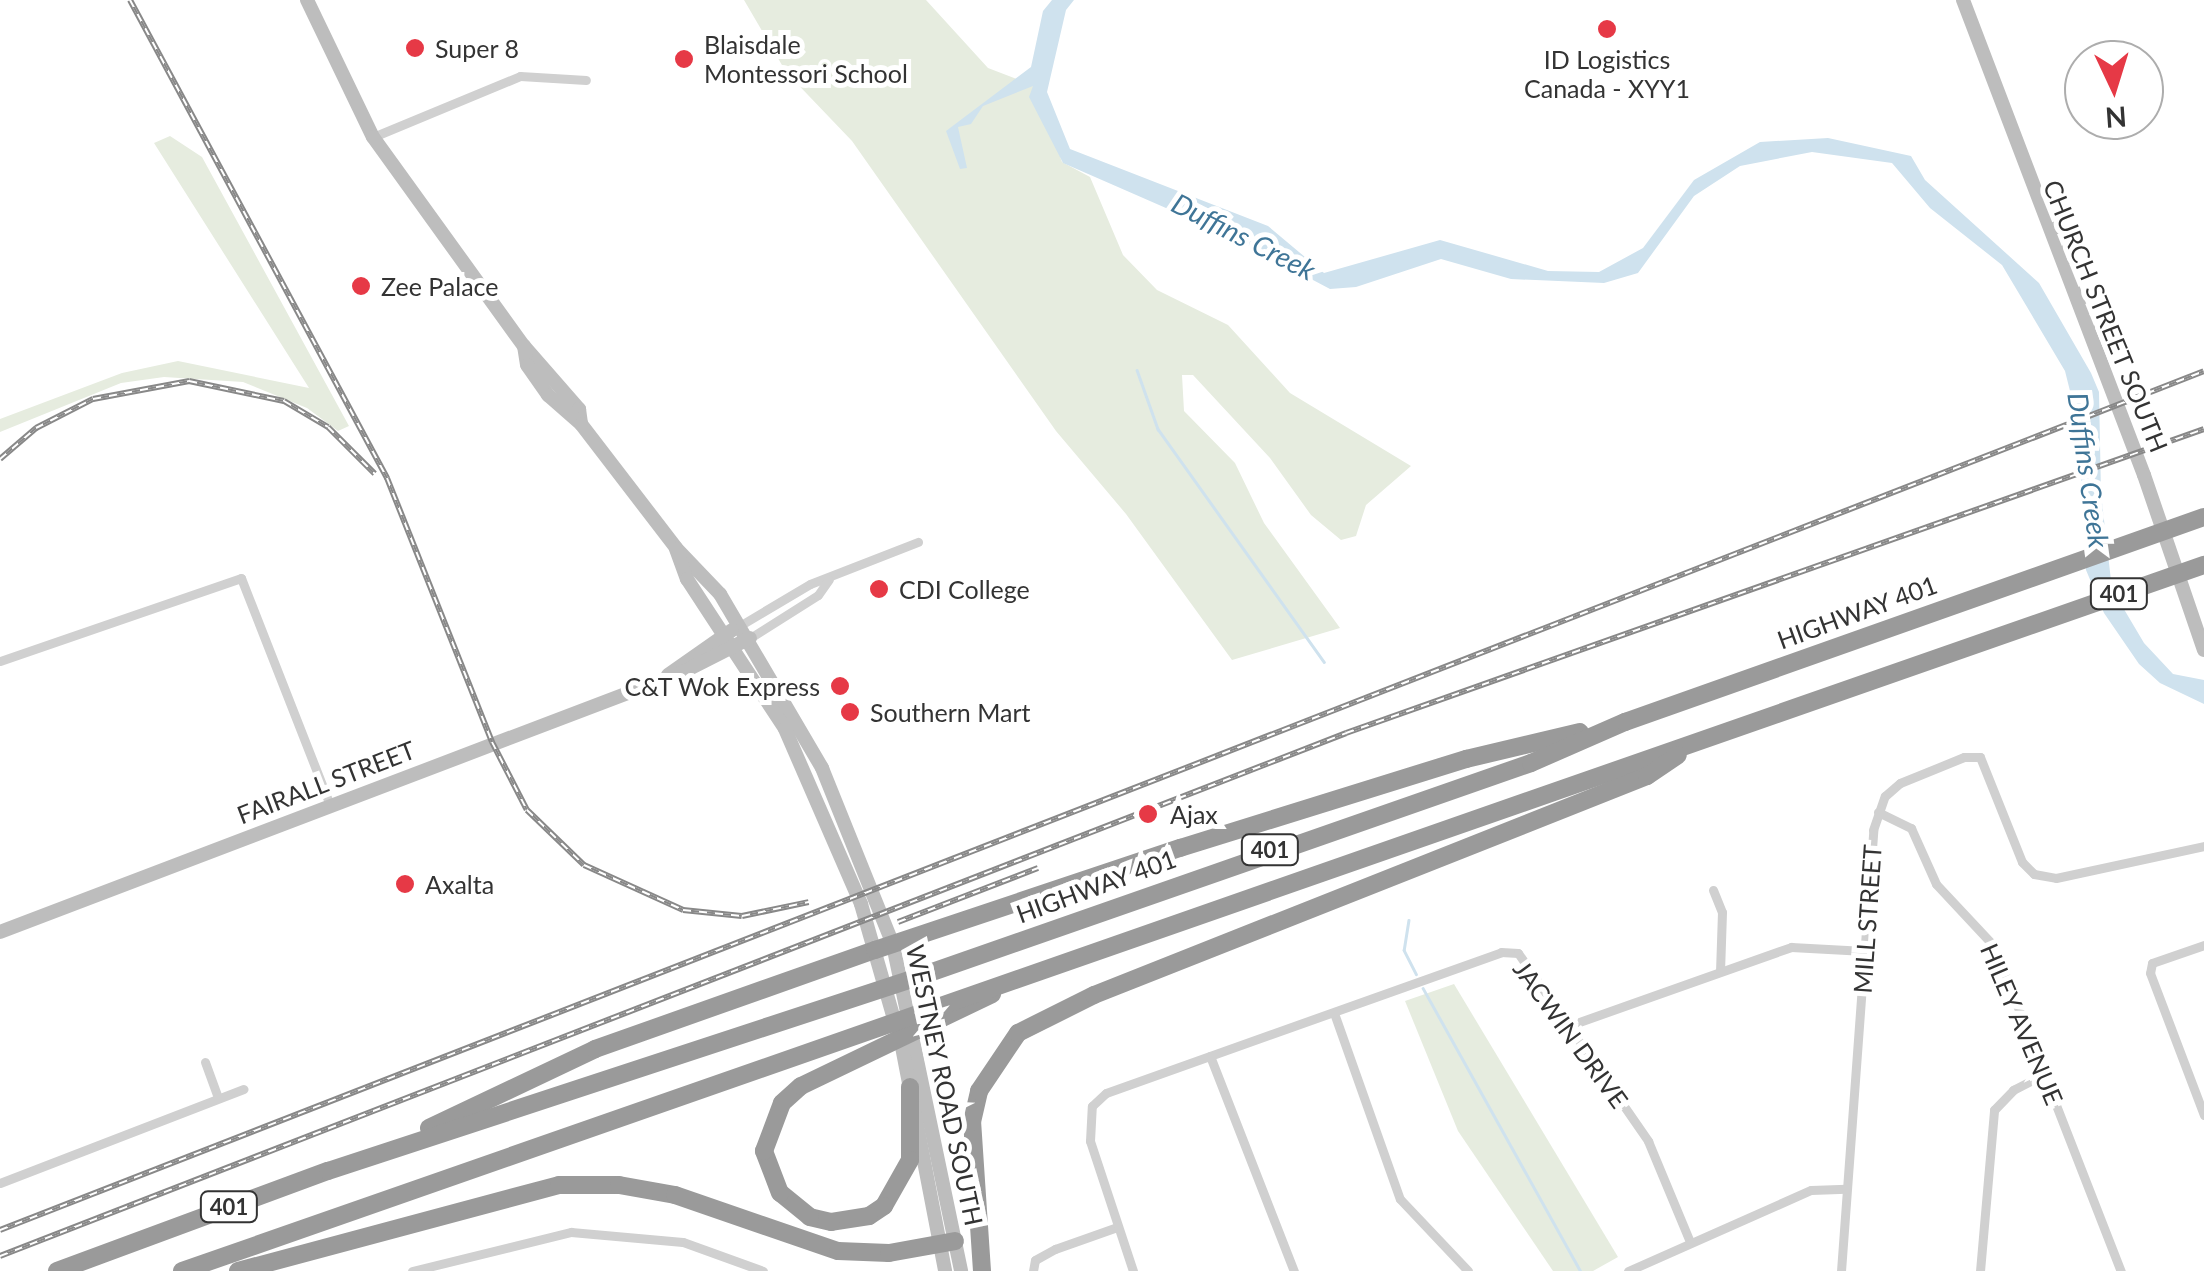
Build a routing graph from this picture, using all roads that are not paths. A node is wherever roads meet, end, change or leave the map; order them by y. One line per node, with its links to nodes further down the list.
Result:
1 (307, 0): 4 (main road, WESTNEY ROAD SOUTH)
2 (1963, 0): 12 (main road, CHURCH STREET SOUTH)
3 (586, 80): 4 (street)
4 (373, 137): 7 (main road, WESTNEY ROAD SOUTH)
5 (2204, 517): 14 (highway, HIGHWAY 401 / 401)
6 (918, 542): 9 (street)
7 (676, 548): 10 (main road, WESTNEY ROAD SOUTH); 11 (main road, WESTNEY ROAD SOUTH)
8 (2204, 564): 15 (highway, 401)
9 (829, 579): 10 (street); 10 (street)
10 (746, 632): 11 (main road, FAIRALL STREET); 22 (main road, WESTNEY ROAD SOUTH)
11 (731, 640): 16 (main road, FAIRALL STREET); 22 (main road, WESTNEY ROAD SOUTH)
12 (2204, 650)
13 (0, 662): 16 (street)
14 (1625, 722): 22 (highway); 35 (highway, HIGHWAY 401 / 401)
15 (1701, 740): 27 (highway, 401); 48 (highway)
16 (330, 805): 20 (main road, FAIRALL STREET)
17 (1878, 812): 18 (street, MILL STREET); 23 (street, MILL STREET); 30 (street, HILEY AVENUE)
18 (2204, 846)
19 (1713, 890): 24 (street)
20 (0, 932)
21 (2204, 945): 34 (street)
22 (884, 948): 31 (main road, WESTNEY ROAD SOUTH); 35 (highway); 40 (main road, WESTNEY ROAD SOUTH)
23 (1866, 951): 24 (street); 37 (street, MILL STREET)
24 (1720, 971): 26 (street)
25 (1334, 1013): 26 (street, JACWIN DRIVE); 28 (street, JACWIN DRIVE); 52 (street)
26 (1568, 1026): 39 (street, JACWIN DRIVE)
27 (884, 1034): 31 (highway); 42 (highway, 401)
28 (1210, 1056): 38 (street, JACWIN DRIVE); 51 (street)
29 (204, 1062): 33 (street)
30 (2044, 1074): 55 (street); 56 (street, HILEY AVENUE)
31 (910, 1087): 40 (main road, WESTNEY ROAD SOUTH)
32 (243, 1089): 33 (street)
33 (218, 1097): 36 (street)
34 (2204, 1114)
35 (328, 1172): 41 (highway, HIGHWAY 401 / 401)
36 (0, 1182)
37 (1846, 1189): 39 (street); 54 (street, MILL STREET)
38 (1117, 1227): 49 (street); 50 (street)
39 (1690, 1242): 53 (street)
40 (948, 1243): 43 (highway); 46 (main road, WESTNEY ROAD SOUTH); 47 (main road, WESTNEY ROAD SOUTH)
41 (56, 1271)
42 (182, 1271)
43 (238, 1271)
44 (412, 1271): 45 (street)
45 (762, 1271)
46 (946, 1271)
47 (961, 1271)
48 (982, 1271)
49 (1032, 1271)
50 (1133, 1271)
51 (1294, 1271)
52 (1468, 1271)
53 (1628, 1271)
54 (1841, 1271)
55 (1980, 1271)
56 (2121, 1271)

